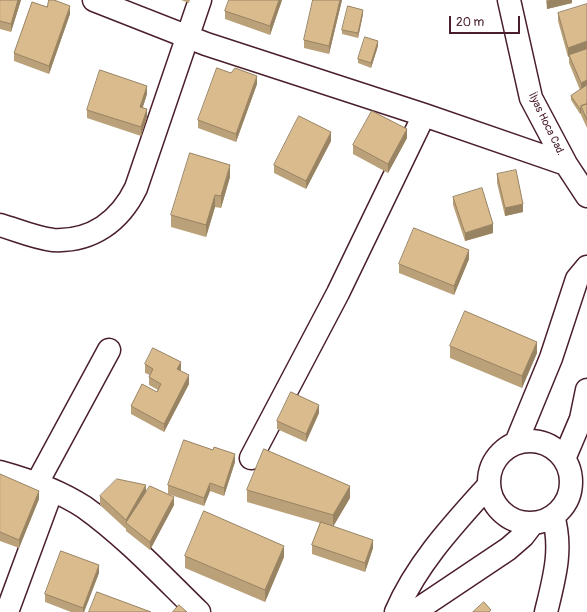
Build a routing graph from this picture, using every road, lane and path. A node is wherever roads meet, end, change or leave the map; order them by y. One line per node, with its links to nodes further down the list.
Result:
1 (94, 0): 4 (street)
2 (200, 0): 4 (street)
3 (509, 0): 6 (street, İlyas Hoca Cad.)
4 (188, 38): 5 (street); 8 (street)
5 (424, 116): 6 (street); 13 (street)
6 (566, 164): 7 (street, İlyas Hoca Cad.)
7 (587, 196)
8 (0, 225)
9 (587, 267): 12 (street)
10 (109, 350): 17 (street)
11 (587, 390): 14 (street)
12 (516, 443): 14 (street); 16 (street)
13 (251, 458)
14 (564, 459): 18 (street)
15 (0, 472): 17 (street)
16 (489, 485): 19 (street); 22 (street)
17 (44, 486): 20 (street); 21 (street)
18 (553, 516): 19 (street); 24 (street)
19 (533, 523): 23 (street)
20 (7, 612)
21 (199, 612)
22 (396, 612)
23 (414, 612)
24 (546, 612)

